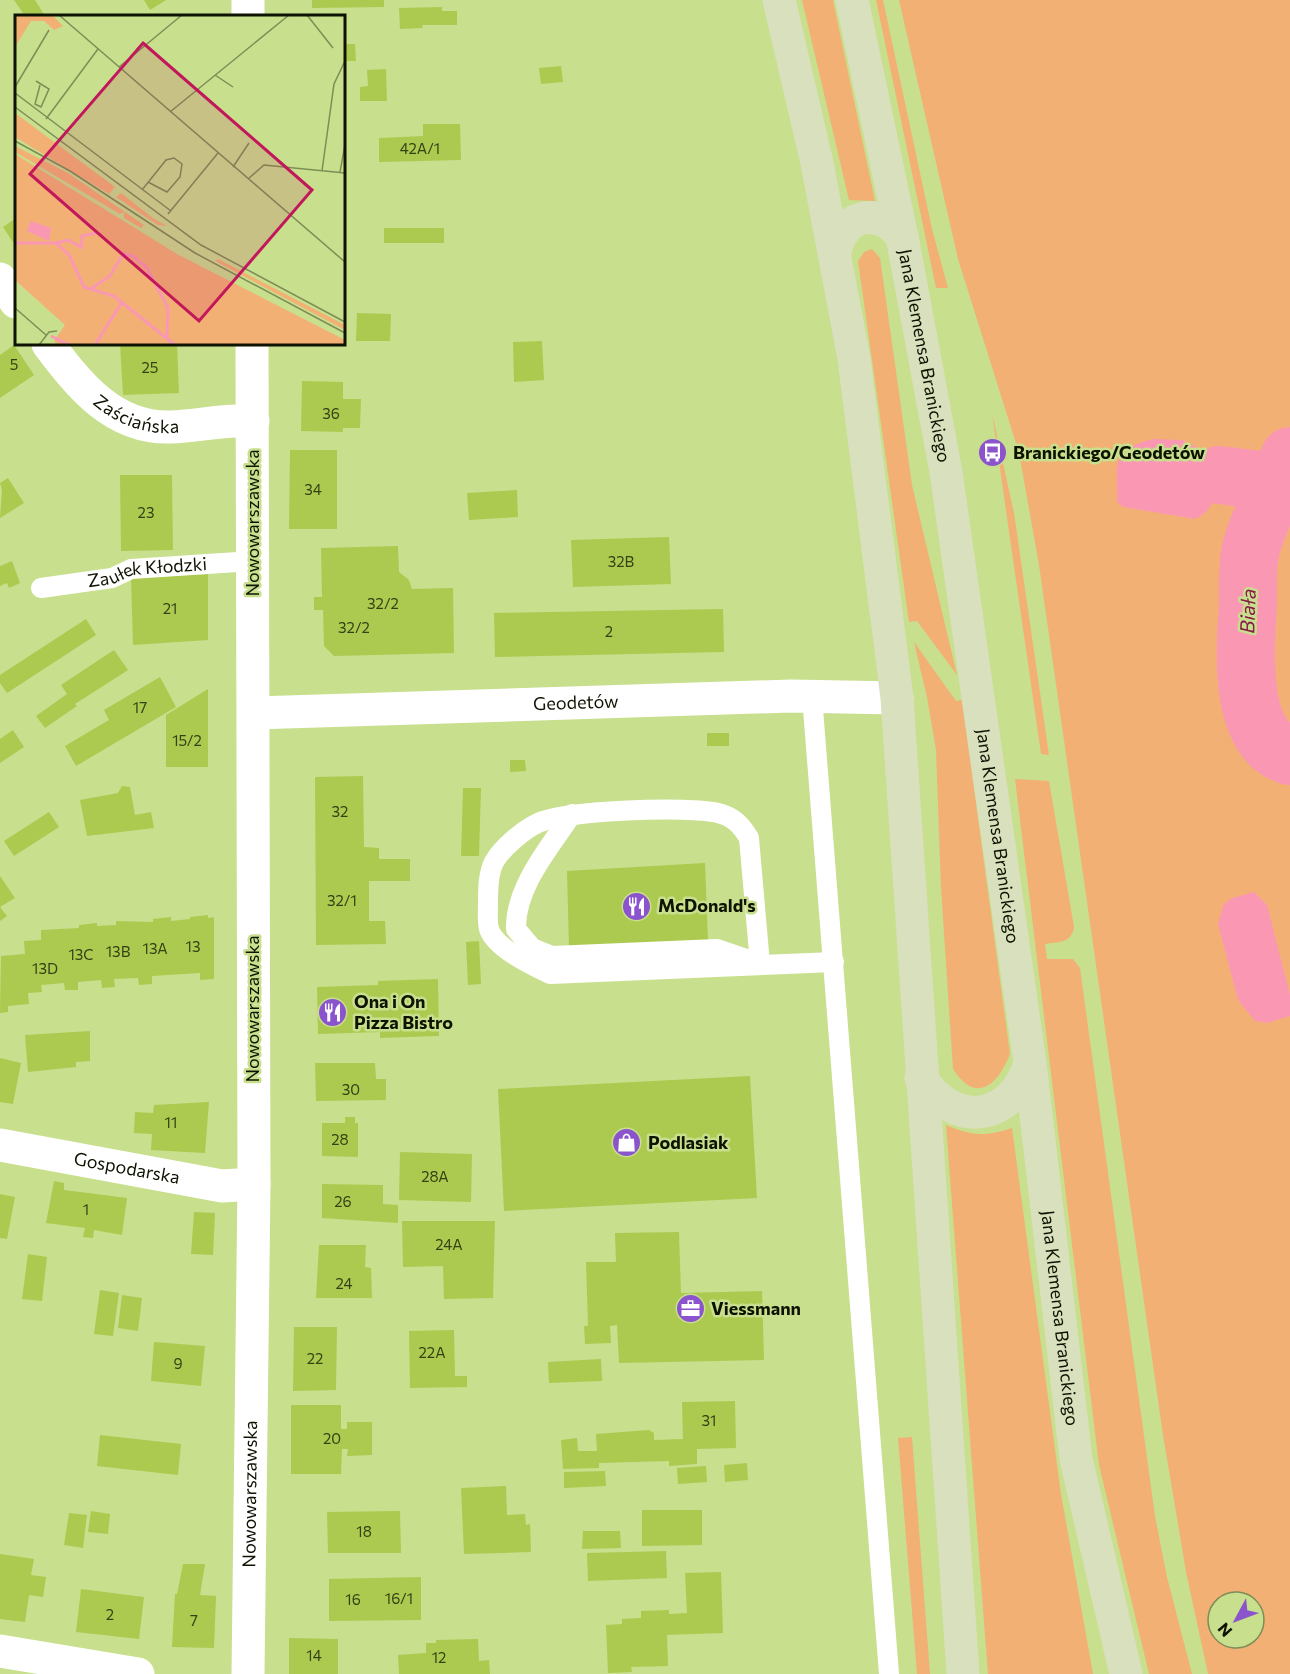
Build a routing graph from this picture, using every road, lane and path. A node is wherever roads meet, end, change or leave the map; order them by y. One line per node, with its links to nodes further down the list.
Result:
1 (779, 0): 4 (main road)
2 (852, 0): 3 (main road, Jana Klemensa Branickiego)
3 (903, 237): 4 (main road); 18 (main road, Jana Klemensa Branickiego)
4 (835, 252): 13 (main road)
5 (0, 279): 6 (street)
6 (15, 301)
7 (49, 345): 9 (street, Zaściańska)
8 (252, 345): 9 (street, Nowowarszawska)
9 (253, 421): 10 (street, Nowowarszawska)
10 (253, 561): 11 (lane, Zaułek Kłodzki); 14 (street, Nowowarszawska)
11 (41, 588)
12 (812, 696): 13 (street, Geodetów); 14 (street, Geodetów); 16 (lane)
13 (897, 698): 19 (main road)
14 (254, 712): 21 (street, Nowowarszawska)
15 (572, 813): 17 (lane); 17 (lane); 17 (lane)
16 (834, 962): 17 (lane); 25 (lane)
17 (760, 964)
18 (1030, 1064): 19 (main road); 27 (main road, Jana Klemensa Branickiego)
19 (921, 1078): 26 (main road)
20 (0, 1145): 21 (street, Gospodarska)
21 (254, 1184): 24 (street, Nowowarszawska)
22 (0, 1651): 23 (street)
23 (138, 1674)
24 (248, 1674)
25 (889, 1674)
26 (963, 1674)
27 (1126, 1674)

